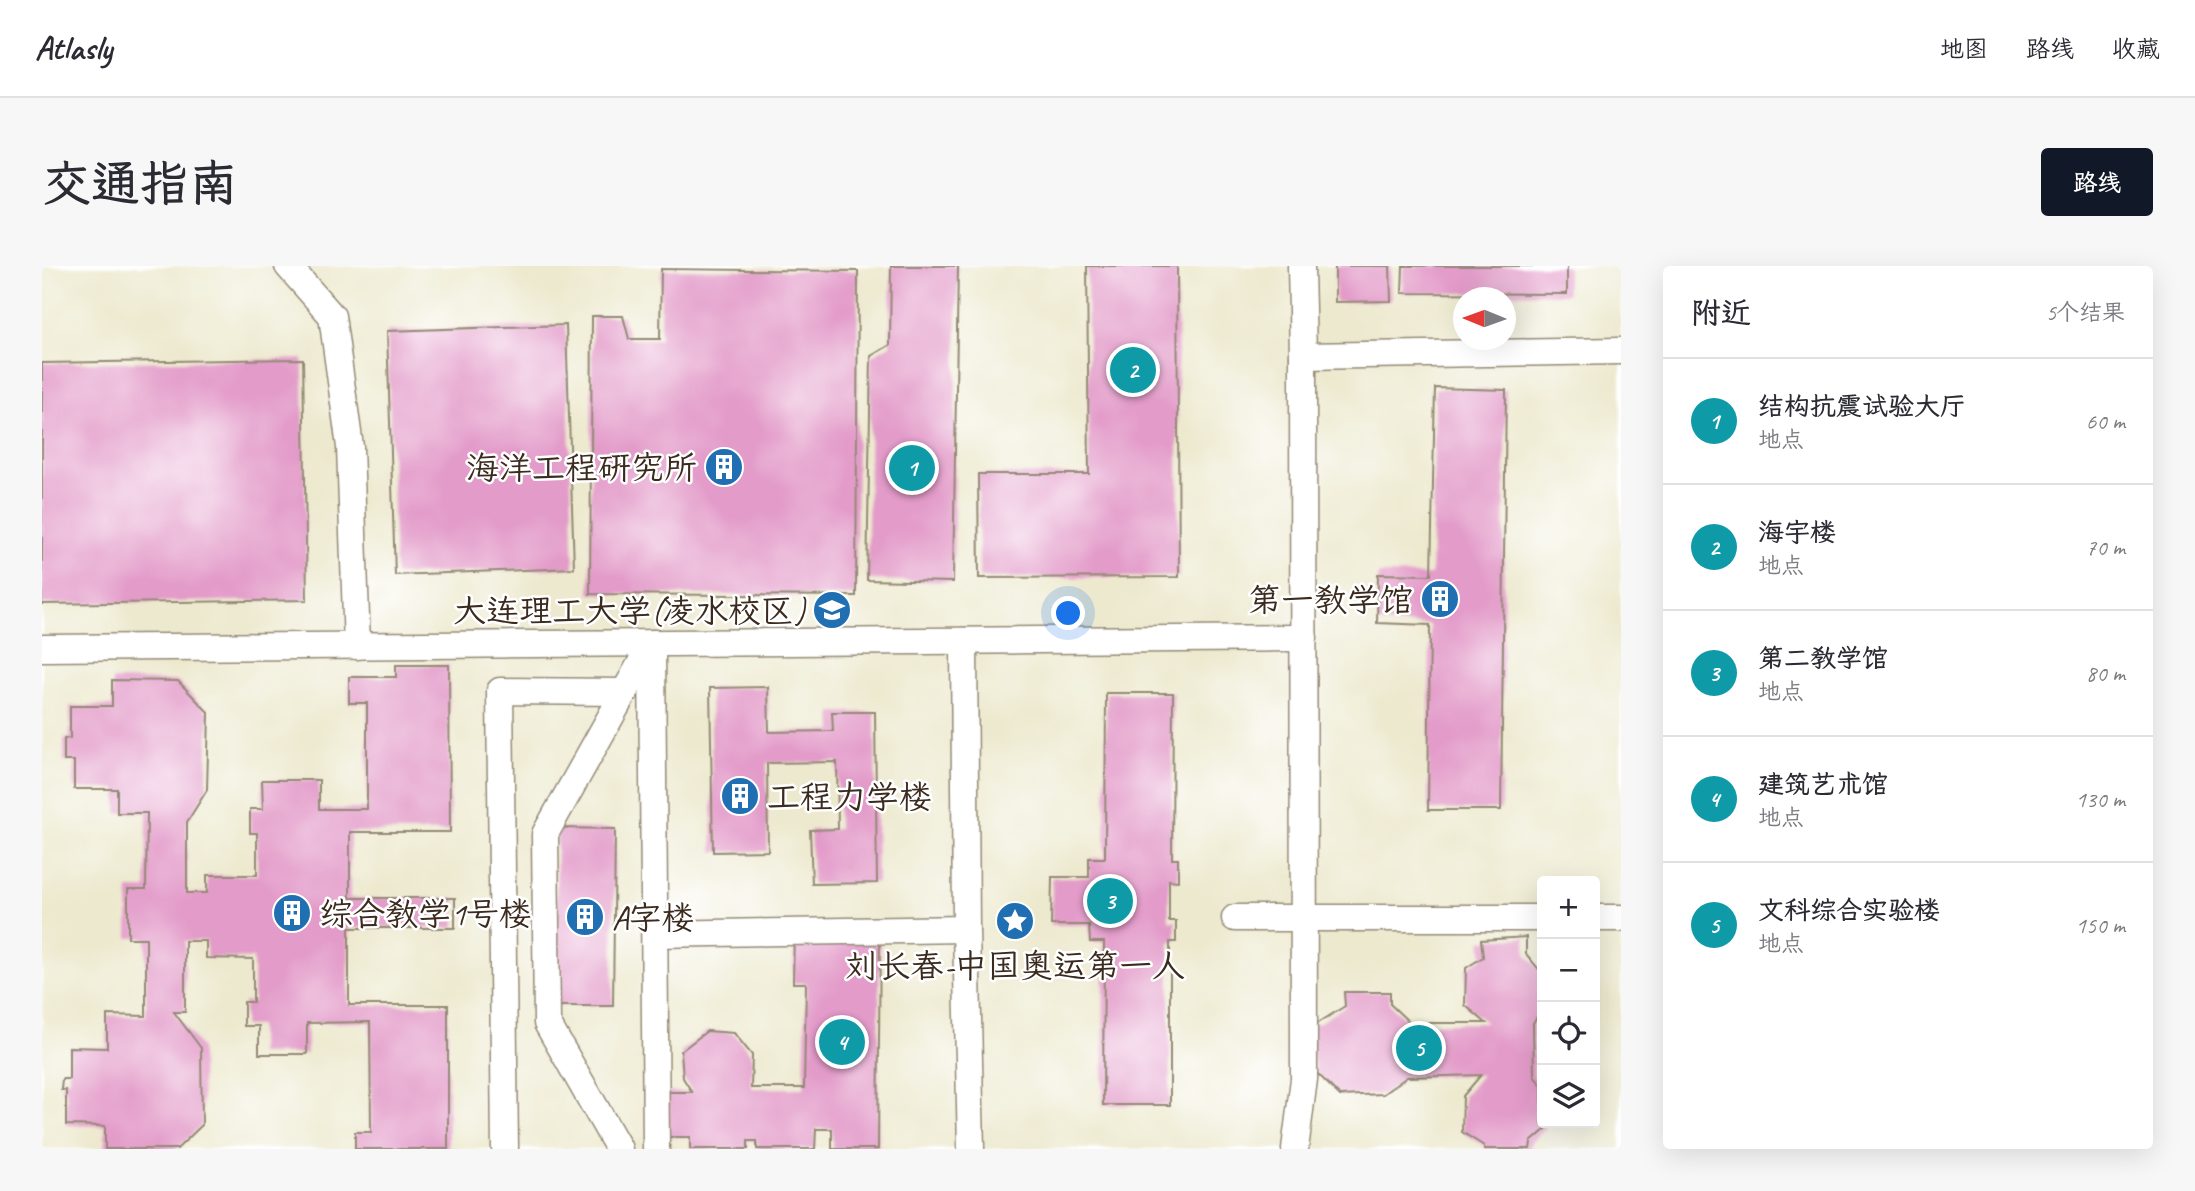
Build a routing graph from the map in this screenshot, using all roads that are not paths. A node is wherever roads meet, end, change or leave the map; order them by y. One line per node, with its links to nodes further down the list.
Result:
1 (288, 266): 8 (street)
2 (1301, 266): 4 (street)
3 (1621, 351): 4 (street)
4 (1303, 356): 5 (street)
5 (1304, 638): 6 (street); 15 (street)
6 (964, 641): 7 (street); 16 (street)
7 (652, 643): 8 (street); 10 (street); 17 (street)
8 (356, 646): 9 (street)
9 (42, 648)
10 (625, 692): 18 (street); 19 (street)
11 (1236, 918): 15 (street)
12 (1537, 918): 15 (street)
13 (1600, 918): 14 (street)
14 (1621, 918)
15 (1303, 919): 22 (street)
16 (966, 929): 17 (street); 21 (street)
17 (655, 934): 20 (street)
18 (505, 1149)
19 (619, 1149)
20 (656, 1149)
21 (971, 1149)
22 (1295, 1149)

